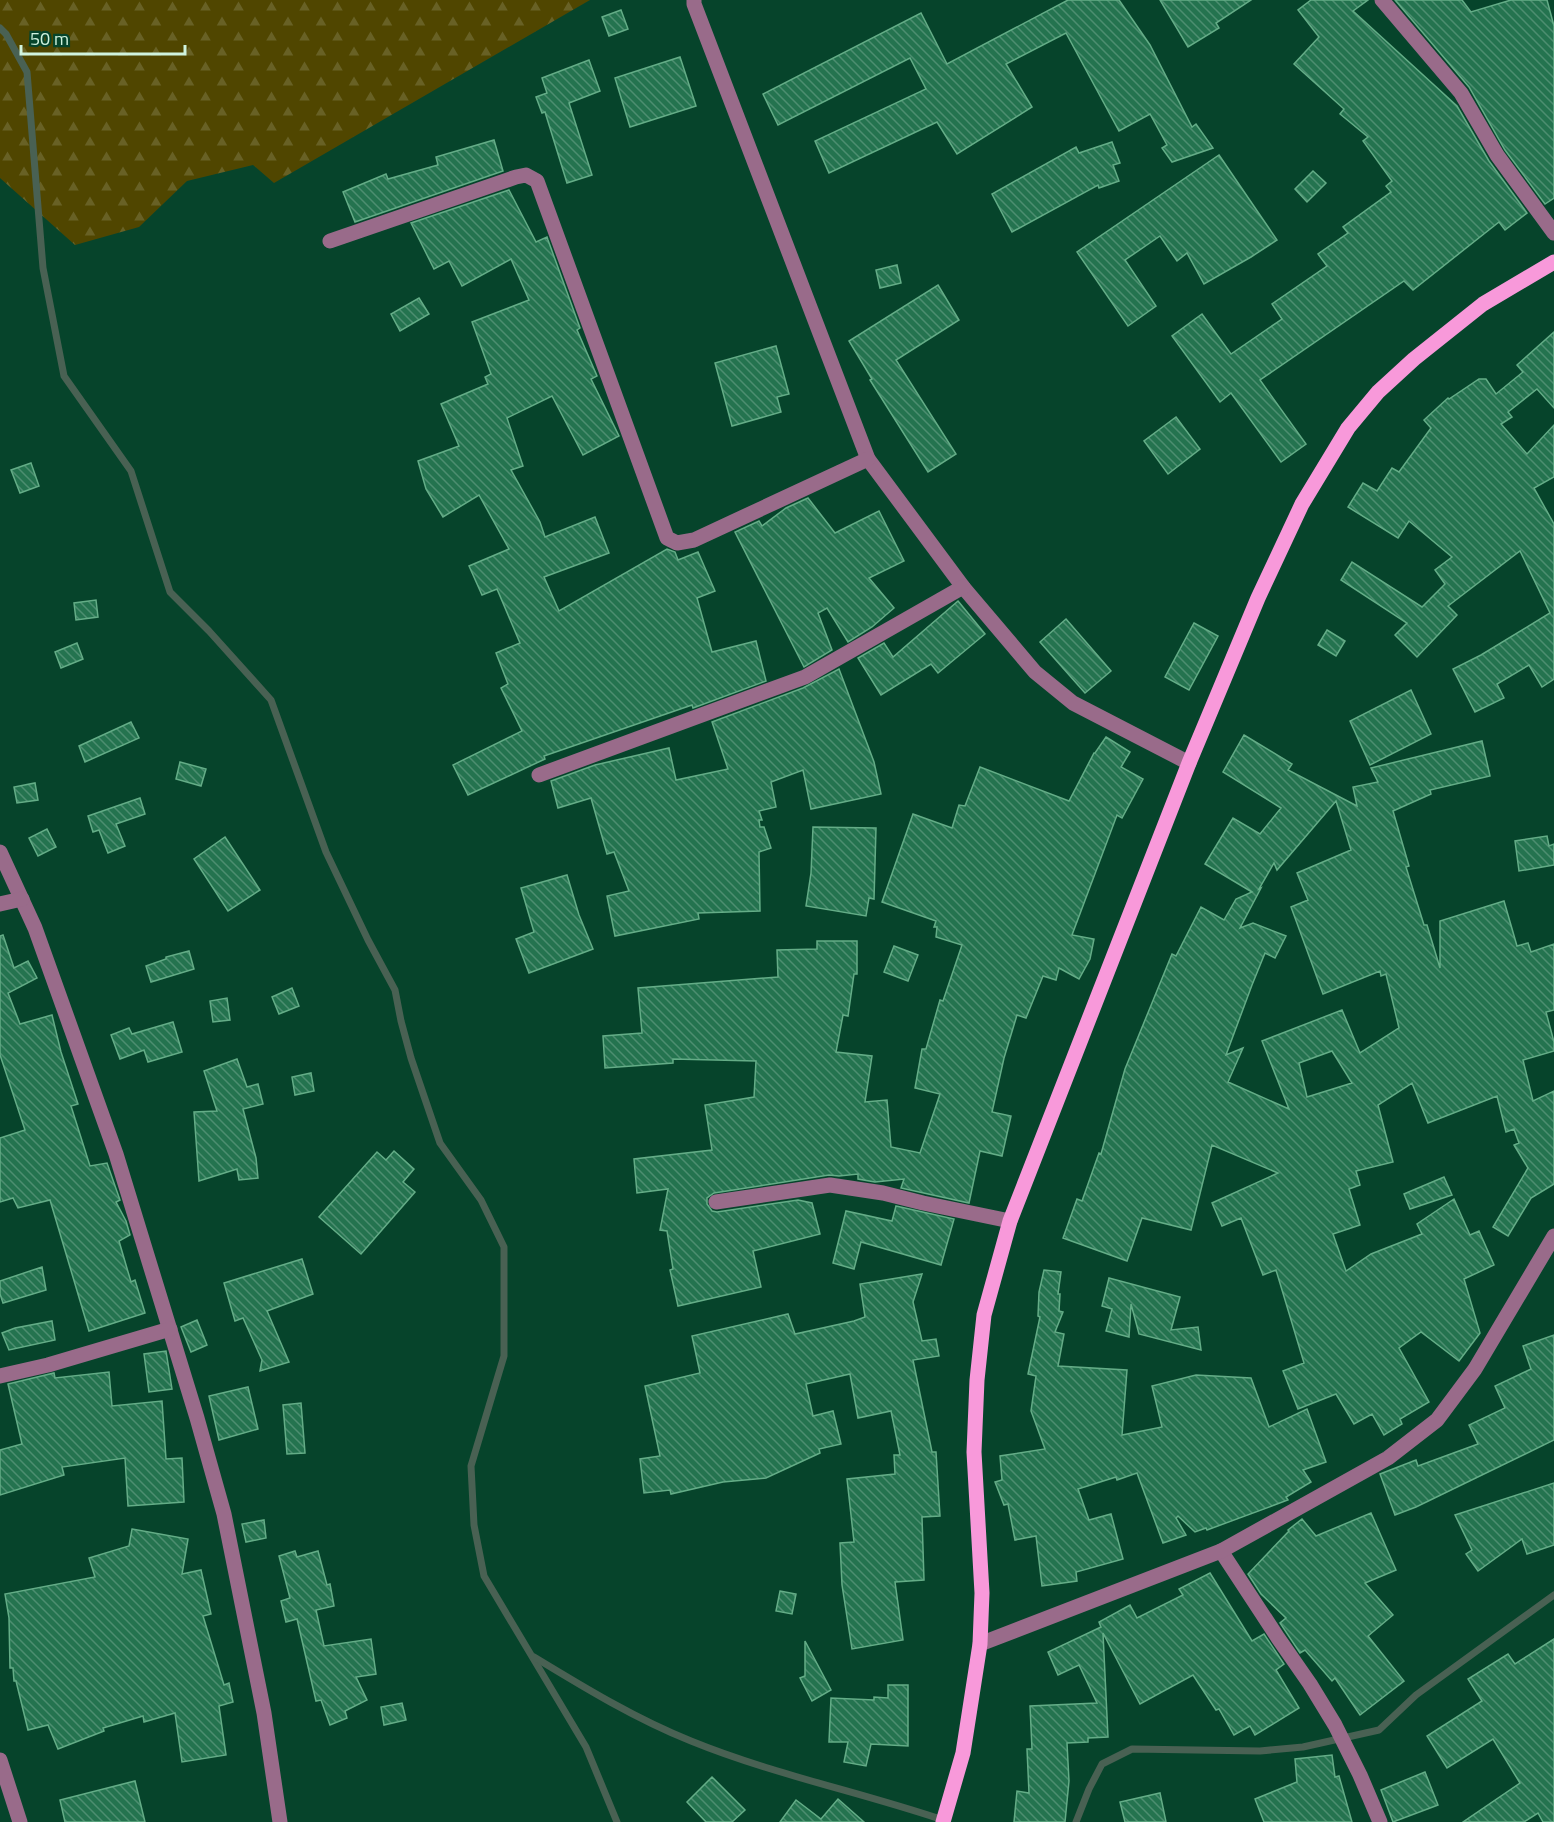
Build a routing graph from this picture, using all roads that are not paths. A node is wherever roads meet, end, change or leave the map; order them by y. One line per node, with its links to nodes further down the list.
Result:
1 (694, 0): 6 (street)
2 (1382, 0): 3 (street)
3 (1554, 233)
4 (330, 241): 6 (street)
5 (1554, 262): 8 (main road)
6 (868, 459): 7 (street)
7 (963, 587): 8 (street); 9 (street)
8 (1189, 763): 14 (main road)
9 (538, 775)
10 (0, 852): 11 (street)
11 (22, 899): 12 (street); 16 (street)
12 (0, 904)
13 (716, 1202): 14 (street)
14 (1010, 1221): 19 (main road)
15 (1554, 1236): 18 (street)
16 (170, 1329): 17 (street); 23 (street)
17 (0, 1376)
18 (1221, 1551): 19 (street); 24 (street)
19 (980, 1644): 21 (main road)
20 (0, 1760): 22 (street)
21 (944, 1817)
22 (20, 1822)
23 (280, 1822)
24 (1380, 1822)

